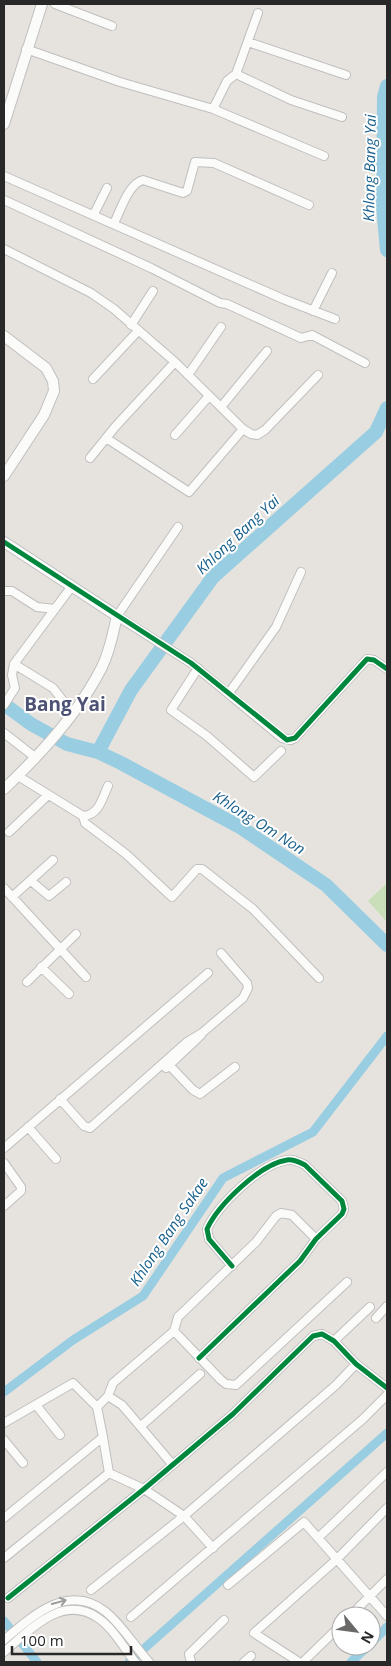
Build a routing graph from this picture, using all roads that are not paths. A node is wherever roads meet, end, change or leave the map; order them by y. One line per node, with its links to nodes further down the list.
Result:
1 (42, 4): 6 (street)
2 (55, 4): 4 (street)
3 (258, 13): 5 (street)
4 (112, 26)
5 (248, 42): 7 (street); 8 (street)
6 (26, 49): 9 (street); 11 (street)
7 (236, 74): 9 (street); 10 (street)
8 (346, 76)
9 (213, 109): 12 (street)
10 (342, 118)
11 (4, 124)
12 (324, 156)
13 (4, 176): 17 (street)
14 (106, 188): 17 (street)
15 (4, 200): 30 (street)
16 (310, 205): 18 (street)
17 (94, 214): 18 (street)
18 (114, 223): 22 (street)
19 (4, 249): 24 (street)
20 (332, 273): 22 (street)
21 (153, 291): 24 (street)
22 (313, 311): 23 (street)
23 (335, 319)
24 (131, 325): 26 (street)
25 (221, 327): 31 (street)
26 (138, 331): 29 (street); 33 (street)
27 (4, 336): 40 (street)
28 (267, 351): 35 (street)
29 (175, 362): 31 (street); 38 (street)
30 (365, 363)
31 (188, 375): 34 (street)
32 (318, 375): 36 (street)
33 (93, 379)
34 (209, 396): 35 (street); 37 (street)
35 (221, 407): 36 (street)
36 (242, 429): 38 (street)
37 (175, 434)
38 (106, 438): 39 (street)
39 (90, 458)
40 (4, 476)
41 (178, 527): 47 (street)
42 (4, 542): 44 (street)
43 (301, 572): 51 (street)
44 (72, 586): 46 (street); 47 (street)
45 (4, 591): 46 (street)
46 (56, 609): 48 (street)
47 (117, 616): 49 (street); 53 (street)
48 (14, 664): 52 (street); 53 (street)
49 (198, 668): 51 (street); 55 (street)
50 (387, 669): 51 (street)
51 (229, 693)
52 (4, 705)
53 (72, 712): 56 (street)
54 (4, 733): 56 (street)
55 (281, 751)
56 (38, 756): 57 (street)
57 (18, 776): 59 (street); 60 (street)
58 (108, 786): 61 (street)
59 (4, 789)
60 (47, 796): 61 (street); 62 (street)
61 (83, 816): 74 (street)
62 (9, 832)
63 (53, 860): 64 (street)
64 (31, 881): 65 (street); 67 (street)
65 (66, 882)
66 (4, 888): 67 (street)
67 (12, 897): 69 (street)
68 (76, 934): 69 (street)
69 (60, 950): 71 (street); 73 (street)
70 (221, 953): 77 (street)
71 (41, 967): 75 (street); 76 (street)
72 (208, 972): 81 (street)
73 (86, 977)
74 (318, 978)
75 (27, 982)
76 (69, 994)
77 (202, 1033): 78 (street); 80 (street)
78 (169, 1065): 79 (street); 80 (street)
79 (235, 1066)
80 (142, 1084): 81 (street)
81 (60, 1099): 82 (street)
82 (28, 1127): 83 (street); 84 (street)
83 (4, 1148)
84 (56, 1159)
85 (4, 1164): 86 (street)
86 (4, 1206)
87 (316, 1239): 88 (street); 88 (street); 95 (street)
88 (232, 1266): 93 (street)
89 (347, 1282): 95 (street)
90 (387, 1306): 92 (street)
91 (370, 1307): 94 (street)
92 (376, 1318)
93 (174, 1331): 95 (street); 100 (street)
94 (334, 1341): 96 (street); 109 (street)
95 (199, 1358)
96 (356, 1364): 98 (street); 114 (street)
97 (200, 1374): 104 (street)
98 (387, 1388)
99 (387, 1395): 117 (street)
100 (108, 1396): 102 (street); 104 (street)
101 (36, 1405): 102 (street); 103 (street); 105 (street)
102 (98, 1407): 106 (street)
103 (4, 1423)
104 (140, 1426): 109 (street)
105 (60, 1435)
106 (103, 1437): 111 (street); 115 (street)
107 (4, 1440): 108 (street)
108 (23, 1463)
109 (172, 1464): 112 (street)
110 (387, 1472): 116 (street)
111 (110, 1473): 112 (street); 118 (street)
112 (144, 1489): 114 (street); 124 (street)
113 (387, 1508): 119 (street)
114 (184, 1516): 117 (street); 122 (street)
115 (4, 1518)
116 (318, 1538): 119 (street); 121 (street)
117 (213, 1548): 127 (street)
118 (4, 1558)
119 (336, 1560): 123 (street); 139 (street)
120 (387, 1579): 123 (street)
121 (228, 1585)
122 (91, 1590)
123 (369, 1597): 125 (street); 126 (street)
124 (8, 1598)
125 (360, 1606)
126 (386, 1615)
127 (131, 1617)
128 (224, 1620): 137 (street)
129 (118, 1624): 130 (street); 132 (street, one-way to 129); 135 (street)
130 (110, 1630): 133 (street); 136 (street)
131 (331, 1635): 140 (street)
132 (5, 1639)
133 (4, 1652)
134 (251, 1656): 138 (street)
135 (148, 1661)
136 (136, 1662)
137 (191, 1662)
138 (244, 1662)
139 (299, 1662)
140 (303, 1662)

